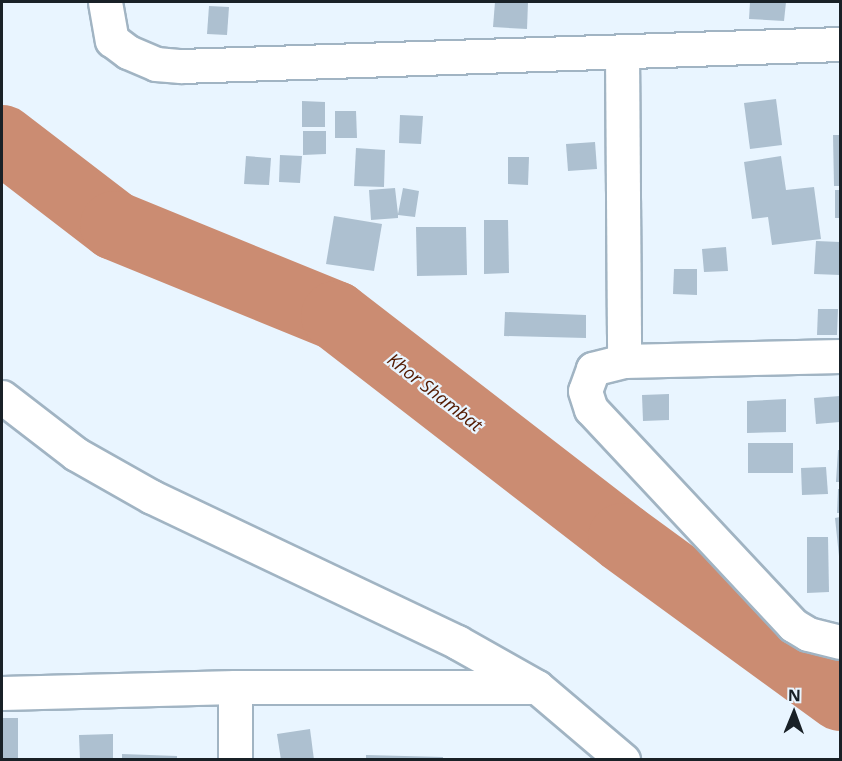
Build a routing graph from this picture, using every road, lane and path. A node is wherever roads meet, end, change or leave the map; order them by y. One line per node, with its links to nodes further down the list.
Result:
1 (105, 2): 3 (street)
2 (840, 44): 3 (street)
3 (622, 51): 5 (street)
4 (840, 356): 5 (street)
5 (624, 361): 7 (street)
6 (2, 397): 9 (street)
7 (840, 642)
8 (235, 687): 9 (street); 10 (street); 11 (street)
9 (537, 687): 12 (street)
10 (2, 693)
11 (235, 759)
12 (623, 759)

